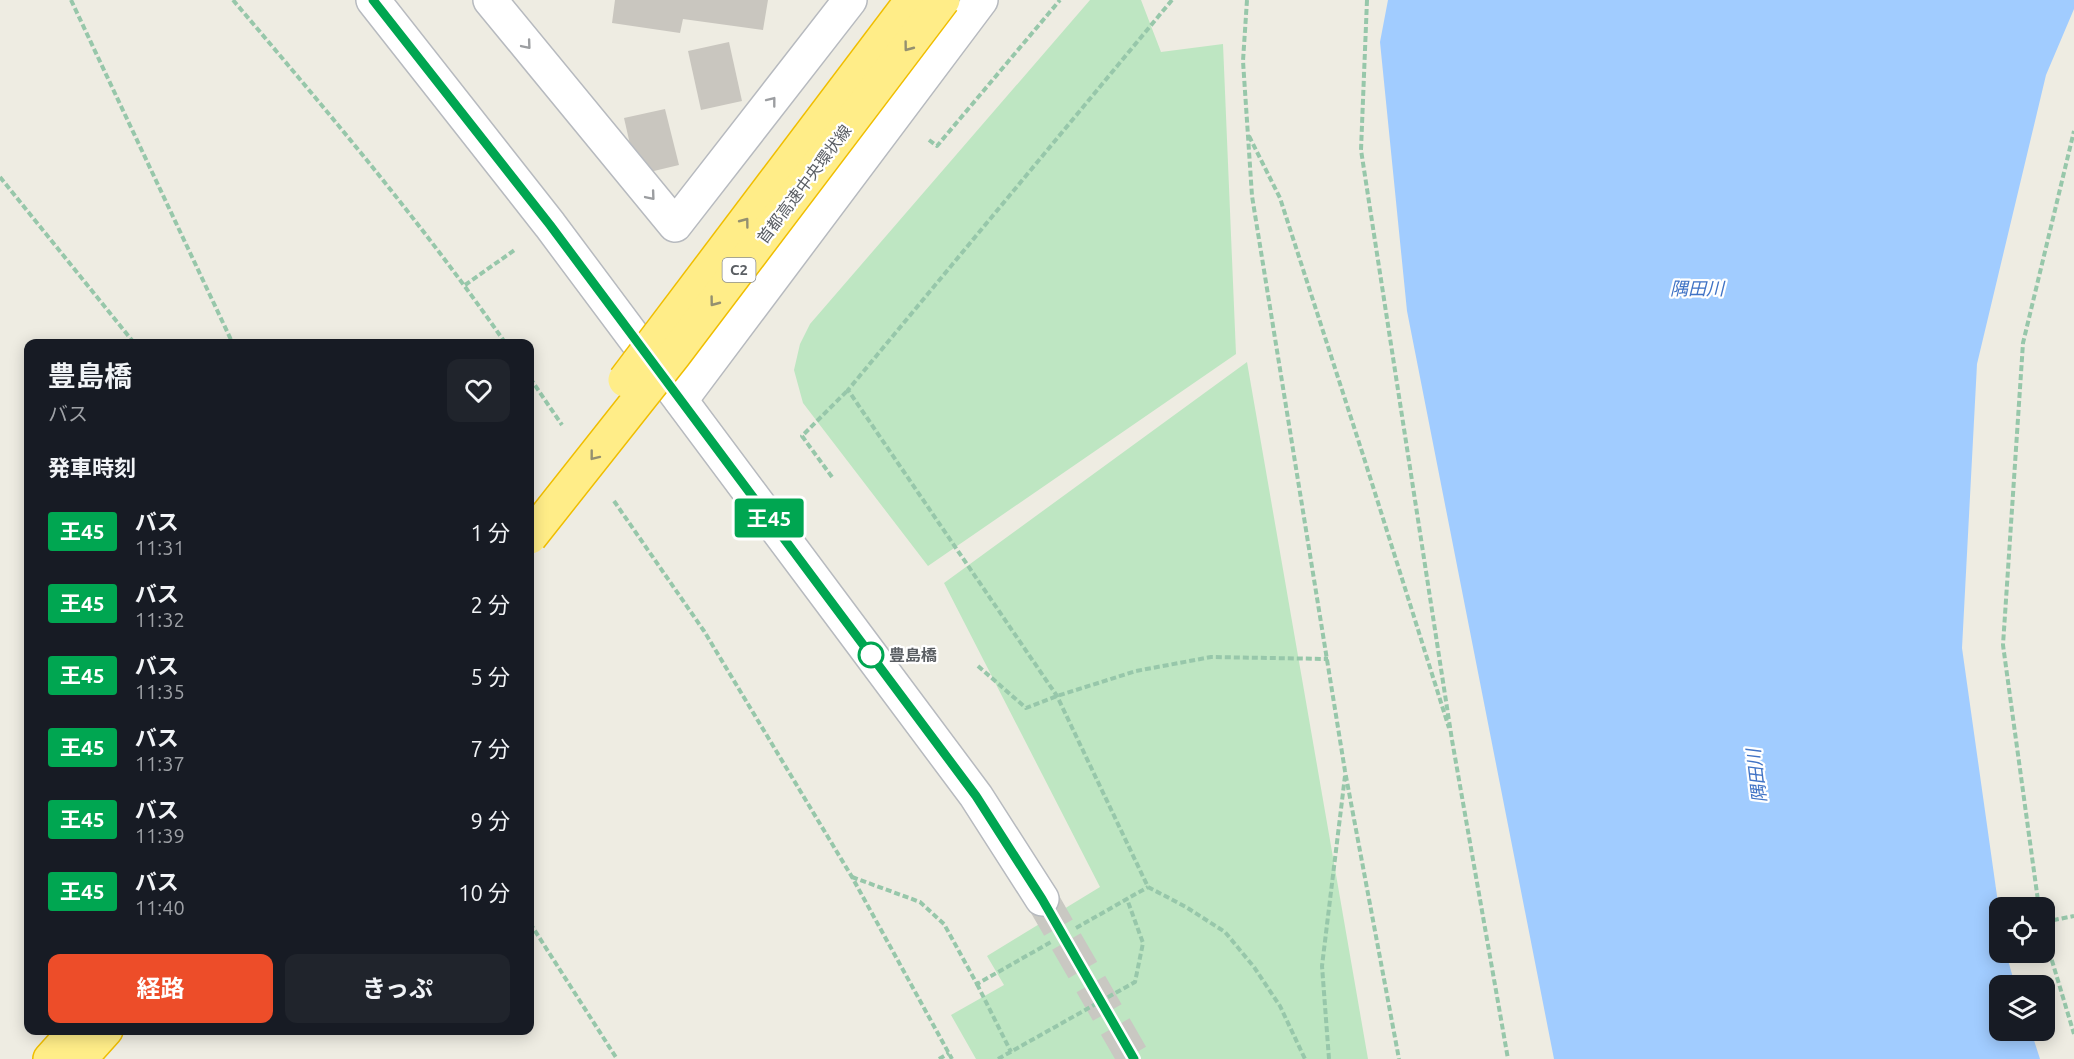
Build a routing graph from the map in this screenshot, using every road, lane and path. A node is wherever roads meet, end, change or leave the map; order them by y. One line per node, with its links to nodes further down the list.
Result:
1 (71, 0): 20 (path)
2 (233, 0): 18 (path)
3 (372, 0): 17 (street)
4 (490, 0): 5 (street, one-way to 5)
5 (850, 0)
6 (912, 0): 28 (highway, 首都高速中央環状線 / C2, one-way to 6, bridge)
7 (944, 0): 29 (highway, 首都高速中央環状線 / C2, one-way to 29, bridge)
8 (981, 0): 24 (street)
9 (1060, 0): 15 (path)
10 (1172, 0): 23 (path)
11 (1247, 0): 14 (path)
12 (1367, 0): 33 (path)
13 (2074, 131): 37 (path)
14 (1248, 134): 30 (path); 33 (path)
15 (928, 139)
16 (0, 177): 19 (path)
17 (550, 225): 18 (path); 24 (street)
18 (465, 285): 21 (path)
19 (131, 339)
20 (230, 339)
21 (503, 339)
22 (534, 384): 25 (path)
23 (848, 390): 26 (path); 32 (path)
24 (681, 400): 38 (street)
25 (563, 427)
26 (832, 477)
27 (610, 495): 35 (path)
28 (534, 496)
29 (534, 532)
30 (1328, 659): 32 (path); 34 (path)
31 (978, 666): 32 (path)
32 (1057, 696): 36 (path)
33 (1452, 740): 61 (path)
34 (1346, 771): 59 (path); 60 (path)
35 (852, 877): 46 (path); 51 (path)
36 (1148, 887): 39 (path); 58 (path)
37 (2037, 897)
38 (1042, 899)
39 (1127, 899): 43 (path); 50 (path)
40 (2074, 916): 41 (path)
41 (2055, 920)
42 (534, 929): 54 (path)
43 (1067, 933)
44 (1057, 939): 46 (path)
45 (2053, 963): 47 (path)
46 (977, 984): 50 (path)
47 (2074, 1034)
48 (72, 1035): 52 (highway)
49 (102, 1035): 53 (highway)
50 (1011, 1052): 57 (path)
51 (949, 1053): 55 (path); 56 (path)
52 (50, 1059)
53 (80, 1059)
54 (617, 1059)
55 (939, 1059)
56 (952, 1059)
57 (998, 1059)
58 (1305, 1059)
59 (1329, 1059)
60 (1399, 1059)
61 (1508, 1059)

